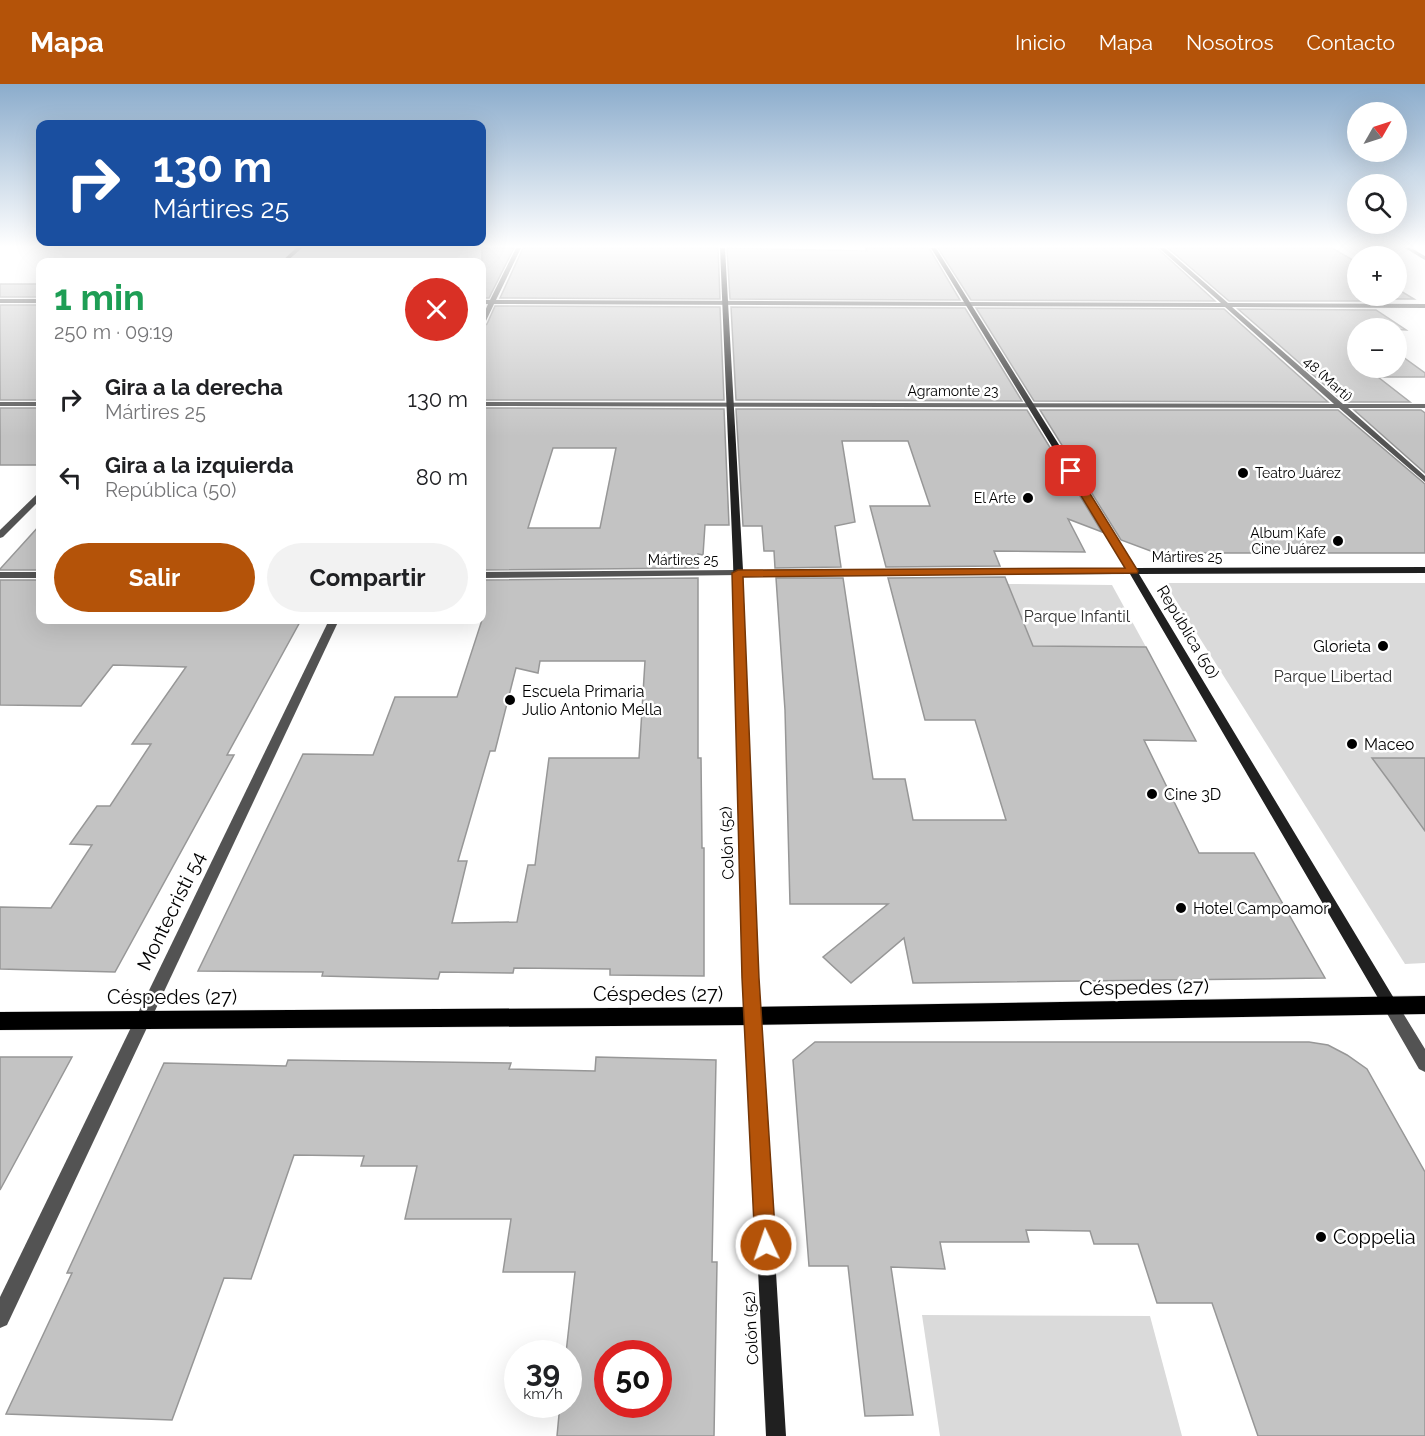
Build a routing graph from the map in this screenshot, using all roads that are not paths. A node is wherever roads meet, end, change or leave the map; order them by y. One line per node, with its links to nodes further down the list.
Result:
1 (724, 311): 8 (main road, Colón (52))
2 (972, 311): 7 (main road, República (50))
3 (1233, 311): 9 (street, 48 (Martí))
4 (0, 404): 5 (street)
5 (36, 404)
6 (486, 404): 8 (street, Agramonte 23)
7 (1030, 404): 8 (street, Agramonte 23); 9 (street, Agramonte 23); 15 (main road, República (50))
8 (729, 405): 16 (main road, Colón (52))
9 (1339, 405): 10 (street, Agramonte 23); 11 (street, 48 (Martí))
10 (1425, 406)
11 (1425, 480)
12 (36, 500): 13 (street)
13 (0, 535)
14 (1425, 570): 15 (main road, Mártires 25)
15 (1133, 571): 16 (main road, Mártires 25); 21 (main road, República (50))
16 (738, 573): 17 (street, Mártires 25); 23 (main road, Colón (52))
17 (486, 574)
18 (0, 575): 19 (street)
19 (36, 575)
20 (332, 624): 24 (street, Montecristi 54)
21 (1390, 1005): 22 (main road, Céspedes (27)); 23 (main road, Céspedes (27)); 26 (street)
22 (1425, 1005)
23 (754, 1016): 24 (main road, Céspedes (27)); 28 (main road, Colón (52))
24 (142, 1020): 25 (main road, Céspedes (27)); 27 (street, Montecristi 54)
25 (0, 1021)
26 (1425, 1064)
27 (0, 1318)
28 (776, 1436)

